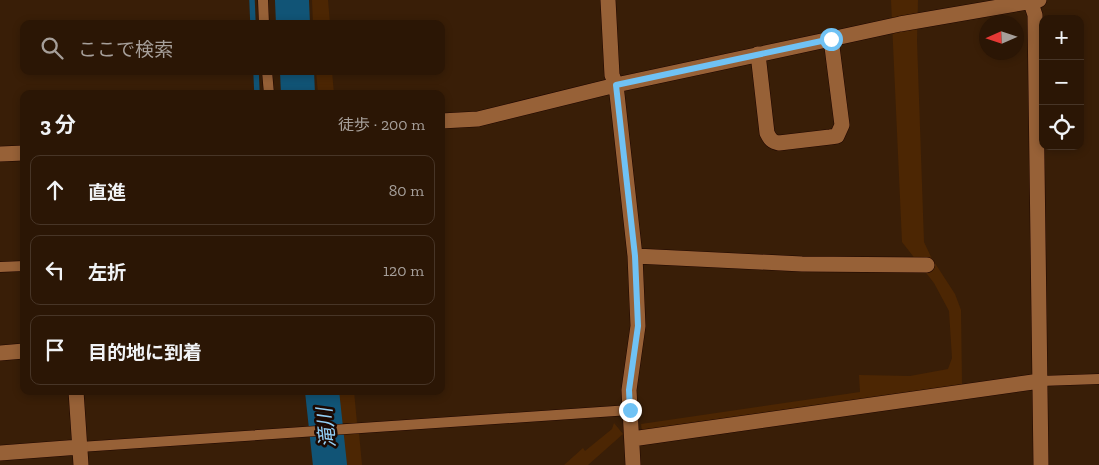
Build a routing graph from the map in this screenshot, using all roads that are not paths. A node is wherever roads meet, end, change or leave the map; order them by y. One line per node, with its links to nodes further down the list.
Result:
1 (263, 0): 5 (lane)
2 (608, 0): 9 (street)
3 (1033, 0): 4 (street); 21 (street)
4 (976, 6): 6 (street)
5 (264, 20)
6 (831, 39): 7 (street); 7 (street)
7 (758, 54): 9 (street)
8 (267, 75): 10 (lane)
9 (616, 85): 11 (street); 14 (street)
10 (269, 90)
11 (445, 121)
12 (20, 153): 13 (street)
13 (0, 154)
14 (635, 256): 15 (street); 23 (street)
15 (927, 265)
16 (20, 266): 17 (lane)
17 (0, 267)
18 (20, 351): 19 (street)
19 (0, 353)
20 (1099, 379): 21 (lane)
21 (1040, 381): 24 (street); 29 (street)
22 (76, 395): 25 (street)
23 (630, 410): 24 (street); 25 (lane)
24 (632, 439): 28 (street)
25 (80, 447): 26 (street); 27 (street)
26 (0, 453)
27 (81, 465)
28 (633, 465)
29 (1041, 465)

